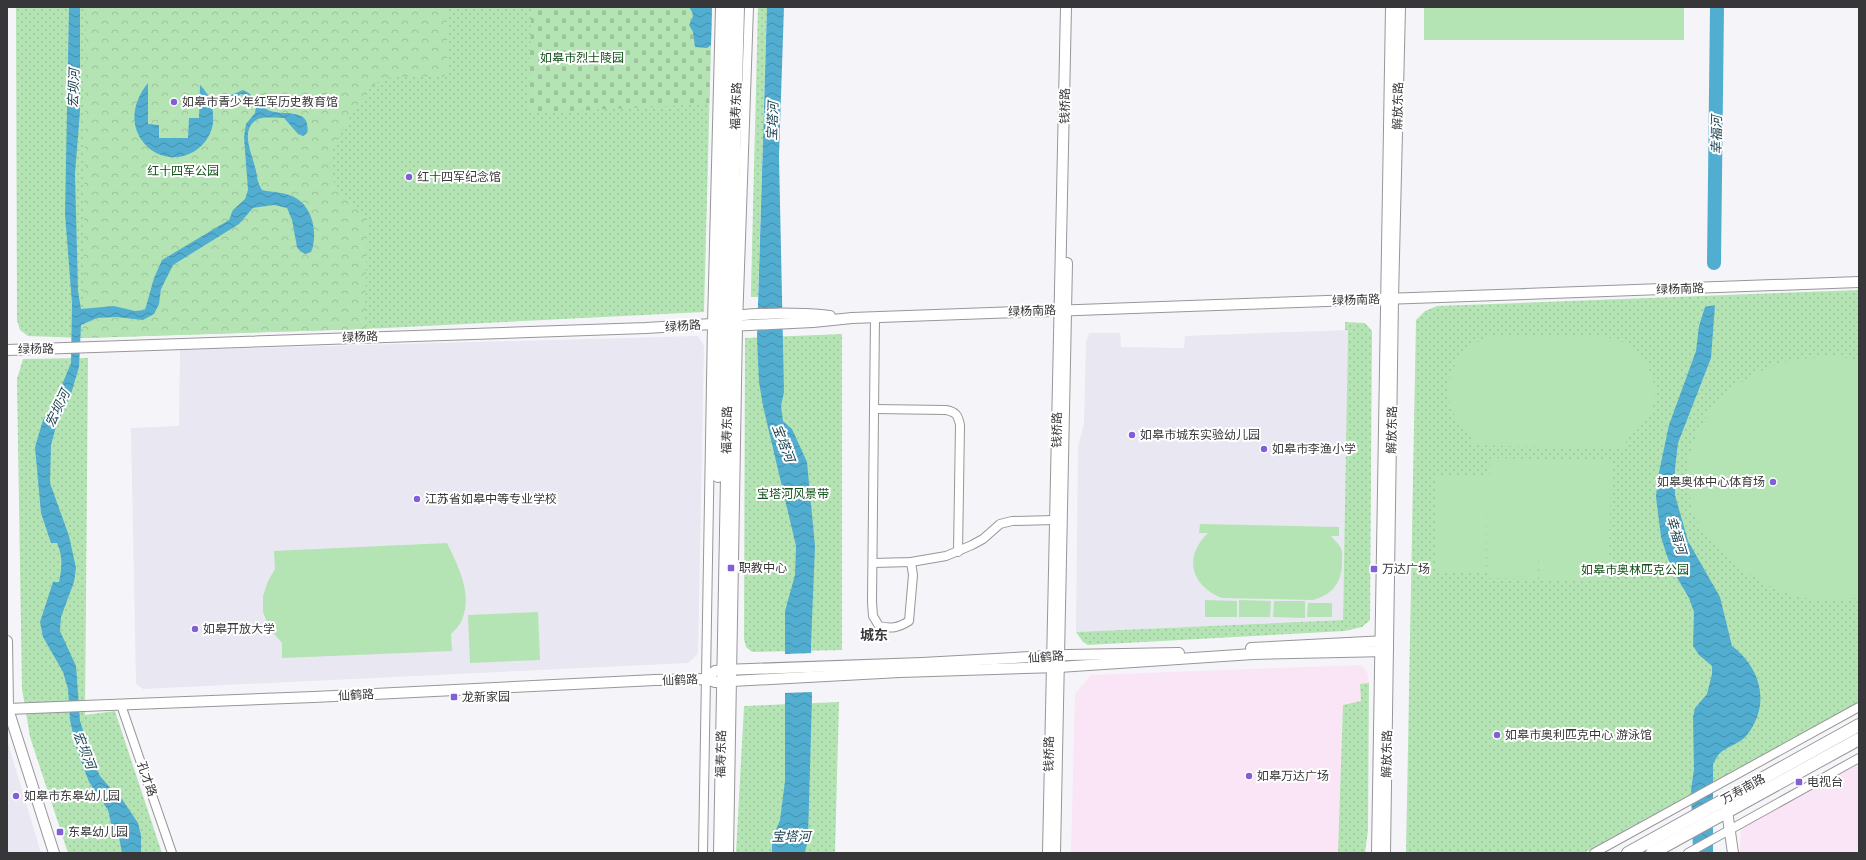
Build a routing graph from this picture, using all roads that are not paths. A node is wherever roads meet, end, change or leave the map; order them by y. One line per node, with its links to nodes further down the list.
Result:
1 (720, 7): 13 (street)
2 (729, 7): 13 (main road, 福寿东路)
3 (738, 7): 13 (main road, 福寿东路)
4 (749, 7): 13 (street)
5 (1066, 7): 11 (street, 钱桥路)
6 (1072, 7): 11 (street, 钱桥路)
7 (1391, 7): 10 (street, 解放东路)
8 (1400, 7): 10 (street, 解放东路)
9 (1859, 282): 10 (street, 绿杨南路)
10 (1389, 299): 11 (street, 绿杨南路); 21 (street, 解放东路)
11 (1063, 310): 12 (street, 绿杨南路); 16 (street, 钱桥路); 22 (street, 钱桥路)
12 (875, 317): 13 (street, 绿杨南路); 15 (street)
13 (732, 321): 14 (street, 绿杨路); 25 (main road, 福寿东路); 25 (street)
14 (7, 350)
15 (874, 409): 17 (street); 19 (street)
16 (1055, 520): 17 (street); 22 (street, 钱桥路)
17 (958, 552): 18 (street)
18 (911, 562): 19 (street); 19 (street)
19 (873, 563)
20 (7, 642): 28 (street)
21 (1385, 646): 22 (street, 仙鹤路); 23 (street, 仙鹤路); 43 (street, 解放东路); 44 (street, 解放东路)
22 (1055, 656): 23 (street, 钱桥路); 24 (street, 仙鹤路)
23 (1055, 667): 24 (street, 仙鹤路); 41 (street, 钱桥路); 42 (street, 钱桥路)
24 (754, 675): 25 (street, 仙鹤路)
25 (721, 676): 26 (street, 仙鹤路); 37 (street); 38 (main road, 福寿东路); 39 (main road, 福寿东路); 40 (street)
26 (121, 705): 28 (street, 仙鹤路); 36 (street, 孔才路)
27 (1859, 707): 45 (street)
28 (8, 709): 35 (street)
29 (1859, 725): 32 (main road, 万寿南路)
30 (1859, 739): 33 (main road, 万寿南路)
31 (1859, 758): 34 (street)
32 (1726, 798): 33 (street); 46 (main road, 万寿南路)
33 (1727, 812): 34 (street); 47 (main road, 万寿南路)
34 (1730, 828): 48 (street); 49 (street)
35 (54, 853)
36 (172, 853)
37 (703, 853)
38 (713, 853)
39 (720, 853)
40 (729, 853)
41 (1048, 853)
42 (1056, 853)
43 (1377, 853)
44 (1385, 853)
45 (1594, 853)
46 (1628, 853)
47 (1652, 853)
48 (1688, 853)
49 (1733, 853)

